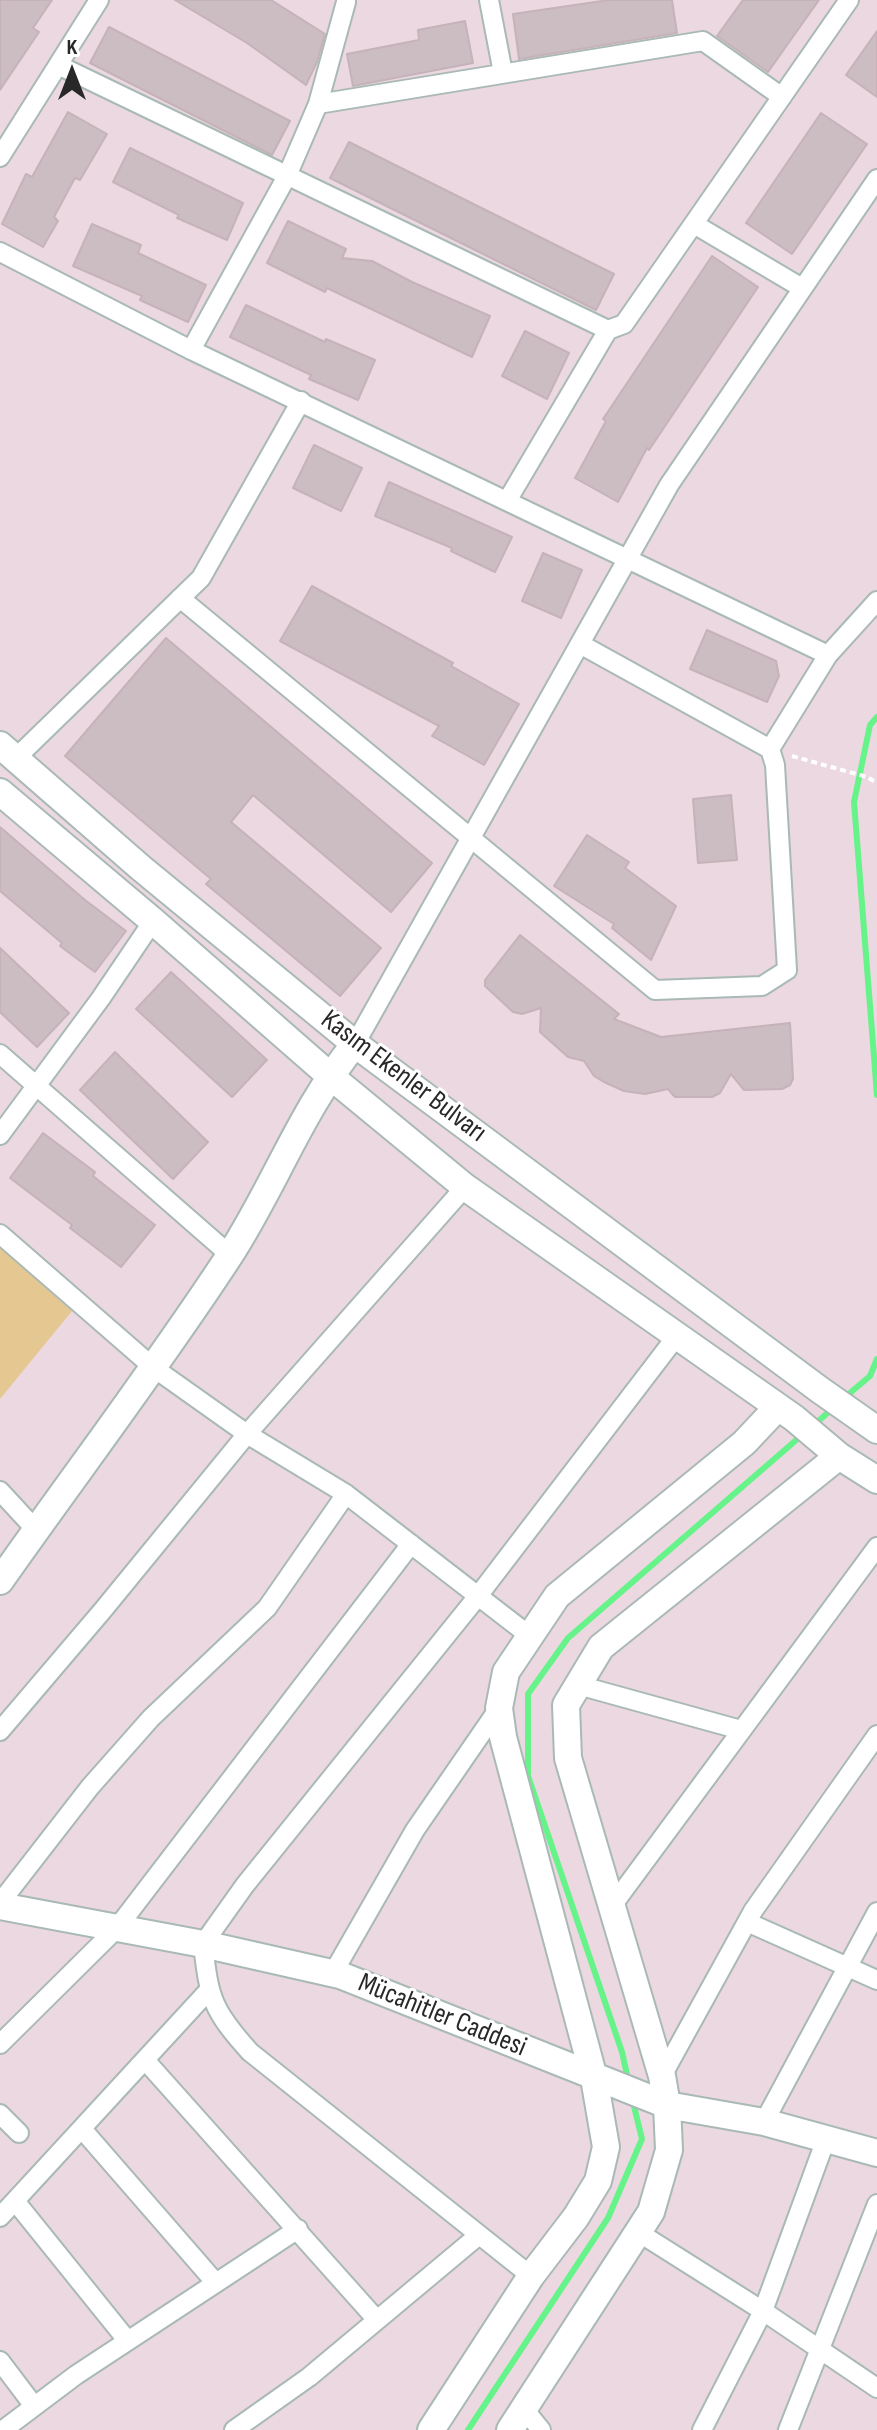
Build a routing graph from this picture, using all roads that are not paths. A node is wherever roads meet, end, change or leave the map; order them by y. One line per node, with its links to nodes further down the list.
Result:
1 (99, 0): 5 (street)
2 (489, 0): 6 (street)
3 (849, 0): 7 (street)
4 (350, 1): 8 (street)
5 (58, 65): 9 (street); 10 (street)
6 (503, 73): 7 (street); 8 (street)
7 (782, 97): 12 (street)
8 (318, 104): 10 (street)
9 (0, 157)
10 (287, 176): 15 (street); 16 (street)
11 (877, 179): 14 (street)
12 (694, 224): 14 (street); 15 (street)
13 (0, 252): 16 (street)
14 (802, 288): 19 (street)
15 (608, 330): 18 (street)
16 (191, 350): 17 (street)
17 (301, 401): 18 (street); 20 (street)
18 (507, 501): 19 (street)
19 (628, 560): 22 (street); 23 (street)
20 (180, 598): 25 (street); 27 (street)
21 (877, 601): 23 (street)
22 (580, 644): 24 (street); 27 (street)
23 (828, 655): 24 (street)
24 (770, 749): 27 (street)
25 (8, 752): 29 (street, Kasım Ekenler Bulvarı)
26 (0, 792): 28 (street, Kasım Ekenler Bulvarı)
27 (470, 836): 29 (street)
28 (153, 921): 31 (street, Kasım Ekenler Bulvarı); 32 (street)
29 (355, 1044): 31 (street); 40 (street, Kasım Ekenler Bulvarı)
30 (0, 1054): 32 (street)
31 (329, 1075): 34 (street, Kasım Ekenler Bulvarı); 36 (street)
32 (36, 1086): 33 (street); 36 (street)
33 (0, 1135)
34 (465, 1187): 37 (street, Kasım Ekenler Bulvarı); 41 (street)
35 (0, 1234): 38 (street)
36 (230, 1255): 38 (street)
37 (676, 1337): 39 (street, Kasım Ekenler Bulvarı); 50 (street)
38 (154, 1368): 41 (street); 46 (street)
39 (785, 1413): 42 (street, Kasım Ekenler Bulvarı); 51 (street)
40 (873, 1425)
41 (247, 1434): 45 (street); 55 (street)
42 (833, 1450): 43 (street); 52 (street)
43 (877, 1480)
44 (0, 1491): 46 (street)
45 (346, 1494): 47 (street); 57 (street)
46 (36, 1530): 49 (street)
47 (411, 1544): 50 (street); 61 (street)
48 (877, 1547): 54 (street)
49 (0, 1581)
50 (478, 1596): 51 (street); 62 (street)
51 (530, 1636): 53 (street)
52 (578, 1685): 54 (street); 58 (street)
53 (499, 1708): 64 (street); 70 (street)
54 (741, 1730): 58 (street)
55 (0, 1731)
56 (876, 1739): 60 (street)
57 (0, 1905): 61 (street, Mücahitler Caddesi)
58 (612, 1906): 69 (street)
59 (877, 1912): 63 (street)
60 (747, 1922): 63 (street); 69 (street)
61 (117, 1928): 62 (street, Mücahitler Caddesi); 67 (street)
62 (203, 1944): 64 (street, Mücahitler Caddesi); 66 (street)
63 (847, 1964): 65 (street); 73 (street)
64 (333, 1973): 70 (street, Mücahitler Caddesi)
65 (877, 1980)
66 (209, 1990): 68 (street); 83 (street)
67 (0, 2044)
68 (145, 2060): 74 (street); 81 (street)
69 (662, 2076): 71 (street)
70 (594, 2078): 71 (street, Mücahitler Caddesi); 84 (street)
71 (667, 2105): 73 (street, Mücahitler Caddesi); 82 (street)
72 (0, 2114): 75 (street)
73 (764, 2122): 76 (street, Mücahitler Caddesi)
74 (82, 2129): 78 (street); 85 (street)
75 (19, 2133)
76 (826, 2139): 77 (street, Mücahitler Caddesi); 86 (street)
77 (877, 2153)
78 (15, 2201): 80 (street); 88 (street)
79 (877, 2204): 89 (street)
80 (0, 2217)
81 (298, 2229): 85 (street); 87 (street)
82 (638, 2232): 86 (street); 93 (street)
83 (479, 2235): 84 (street); 87 (street)
84 (531, 2276): 96 (street)
85 (215, 2282): 88 (street)
86 (763, 2311): 89 (street); 98 (street)
87 (377, 2320): 95 (street)
88 (127, 2340): 92 (street)
89 (820, 2350): 91 (street); 99 (street)
90 (0, 2361): 92 (street)
91 (877, 2388)
92 (34, 2406): 94 (street)
93 (517, 2420): 97 (street)
94 (3, 2430)
95 (234, 2430)
96 (431, 2430)
97 (541, 2430)
98 (702, 2430)
99 (788, 2430)

